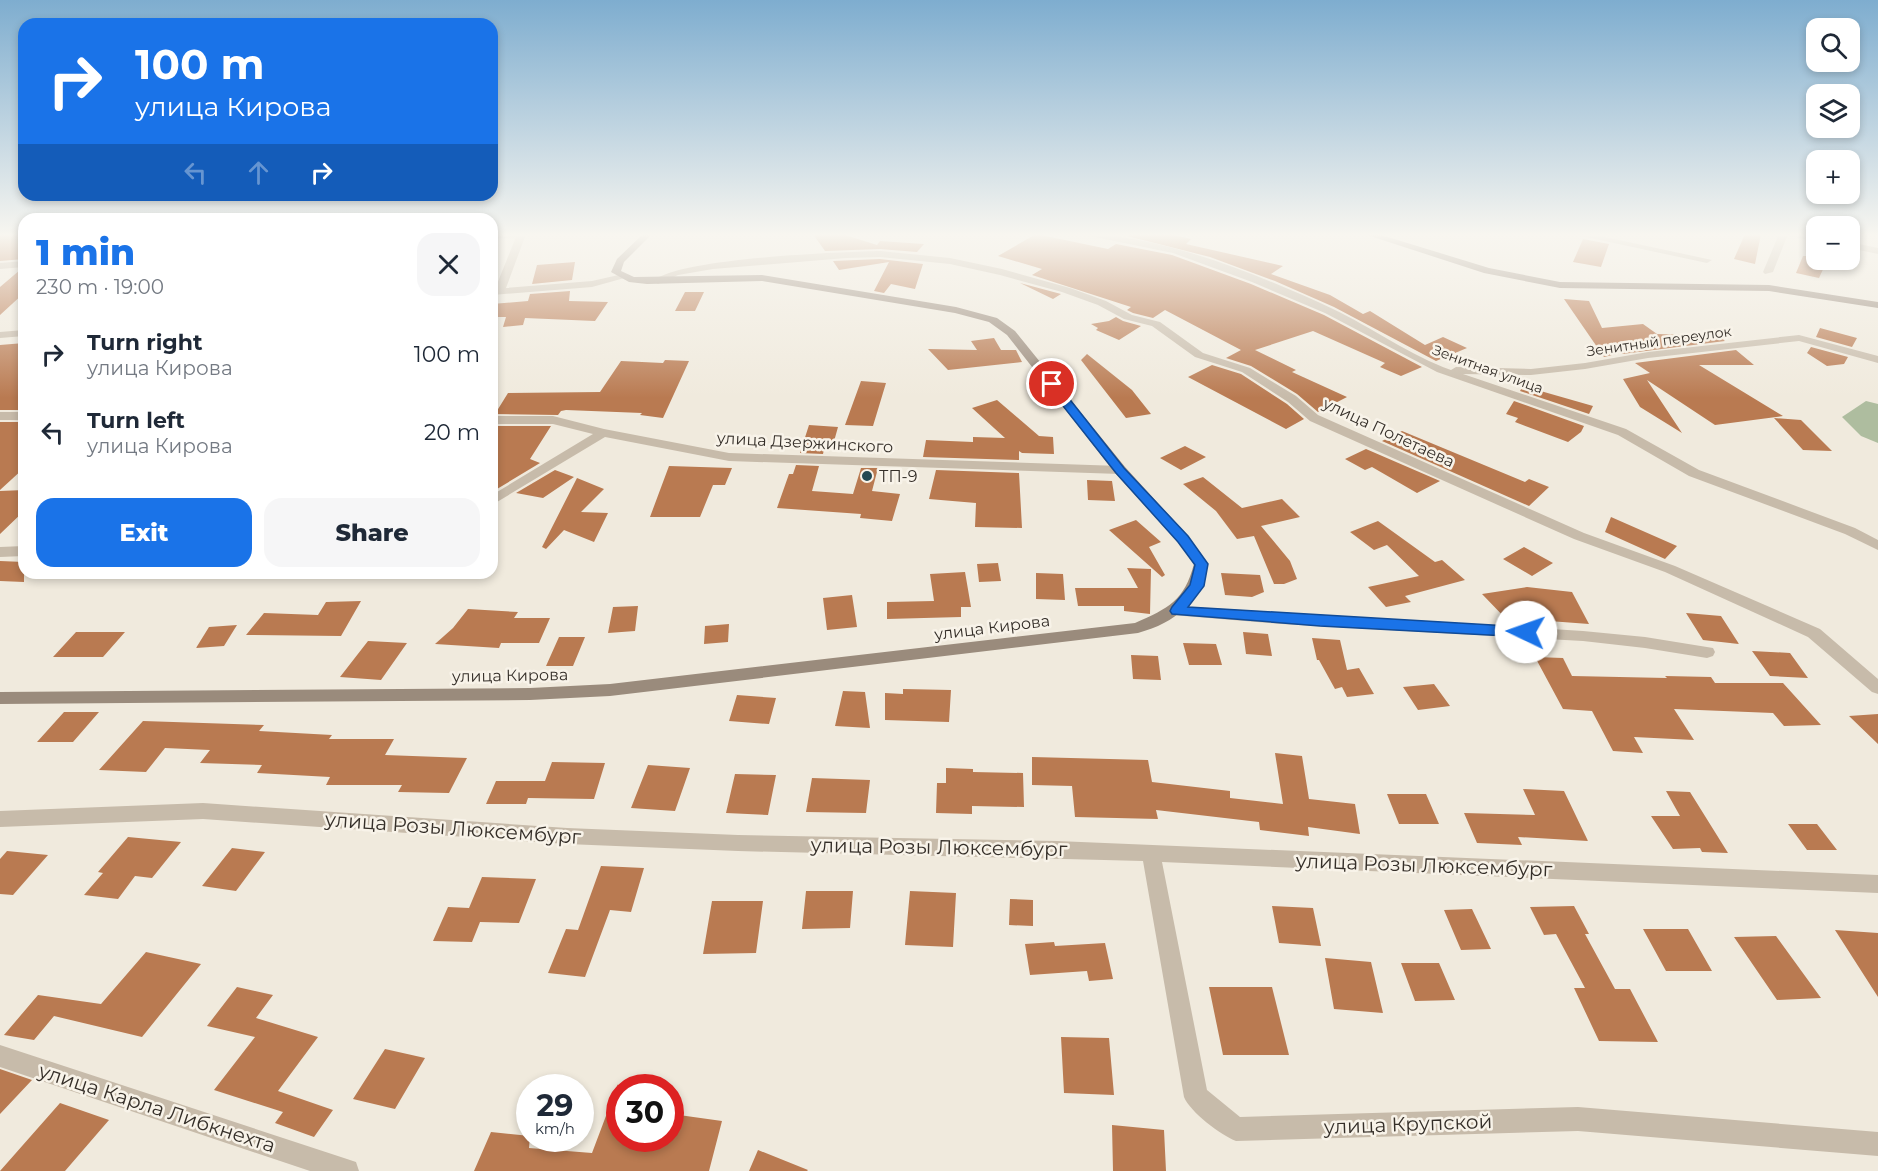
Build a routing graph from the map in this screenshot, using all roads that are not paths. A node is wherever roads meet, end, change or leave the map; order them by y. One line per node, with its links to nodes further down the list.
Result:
1 (536, 289): 6 (street)
2 (827, 289): 16 (main road, улица Кирова)
3 (1061, 289): 23 (street, улица Полетаева)
4 (1276, 289): 11 (street, Зенитная улица)
5 (1773, 289): 7 (main road)
6 (498, 292)
7 (1878, 305)
8 (18, 334): 9 (street)
9 (0, 335)
10 (1878, 360): 11 (street, Зенитный переулок)
11 (1441, 370): 18 (street, Зенитная улица)
12 (0, 416): 13 (street)
13 (18, 416)
14 (498, 420): 15 (street, улица Дзержинского)
15 (603, 433): 16 (street, улица Дзержинского); 17 (street)
16 (1120, 470): 21 (main road, улица Кирова)
17 (498, 497)
18 (1878, 546)
19 (18, 551): 20 (street)
20 (0, 552)
21 (1177, 611): 22 (street); 24 (main road, улица Кирова)
22 (1707, 652)
23 (1878, 688)
24 (0, 698)
25 (0, 819): 26 (street, улица Розы Люксембург)
26 (1151, 853): 27 (street, улица Розы Люксембург); 29 (street, улица Крупской)
27 (1878, 884)
28 (0, 1056): 30 (street, улица Карла Либкнехта)
29 (1878, 1144)
30 (347, 1171)

